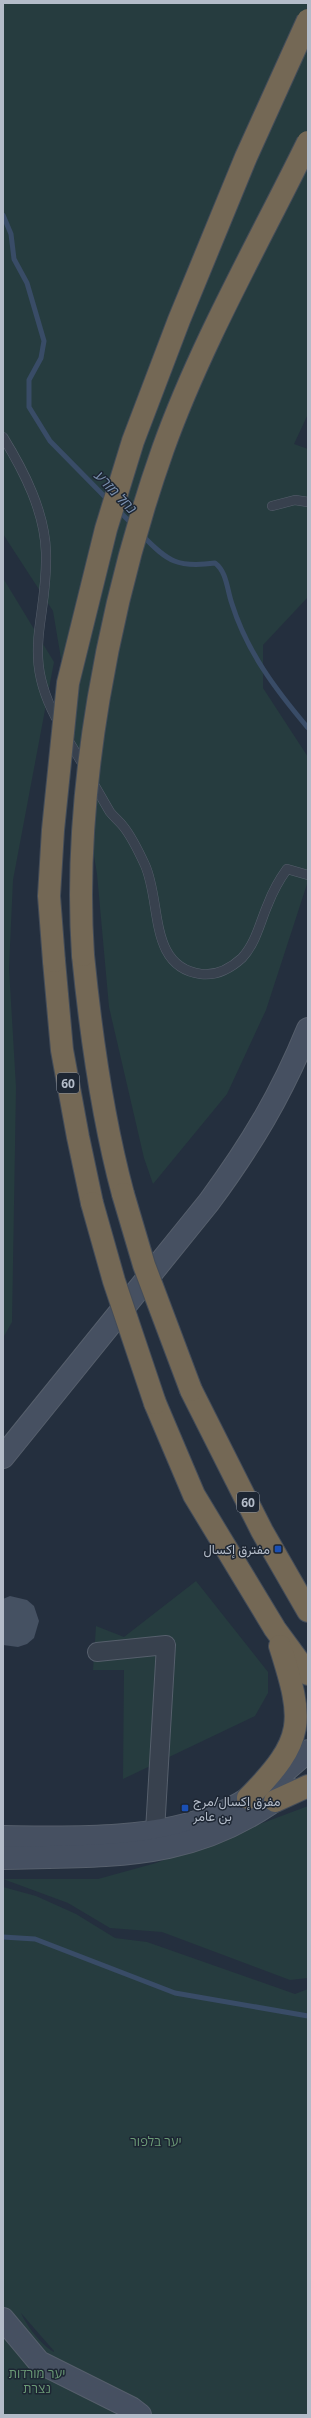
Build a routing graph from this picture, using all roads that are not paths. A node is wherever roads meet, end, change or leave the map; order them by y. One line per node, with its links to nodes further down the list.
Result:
1 (308, 20): 10 (highway, 60, bridge)
2 (308, 142): 9 (highway, 60, bridge)
3 (3, 437): 6 (lane)
4 (308, 502): 5 (lane)
5 (272, 506)
6 (308, 875)
7 (308, 1029): 8 (main road)
8 (3, 1457)
9 (308, 1611)
10 (275, 1629): 12 (highway, 60); 16 (highway)
11 (96, 1652): 18 (street)
12 (308, 1674)
13 (308, 1751): 16 (main road)
14 (308, 1775): 17 (main road)
15 (308, 1786): 17 (highway)
16 (248, 1798): 18 (main road)
17 (275, 1801): 20 (main road)
18 (155, 1831): 19 (main road)
19 (3, 1837)
20 (3, 1858)
21 (3, 2318): 22 (main road)
22 (140, 2415)

